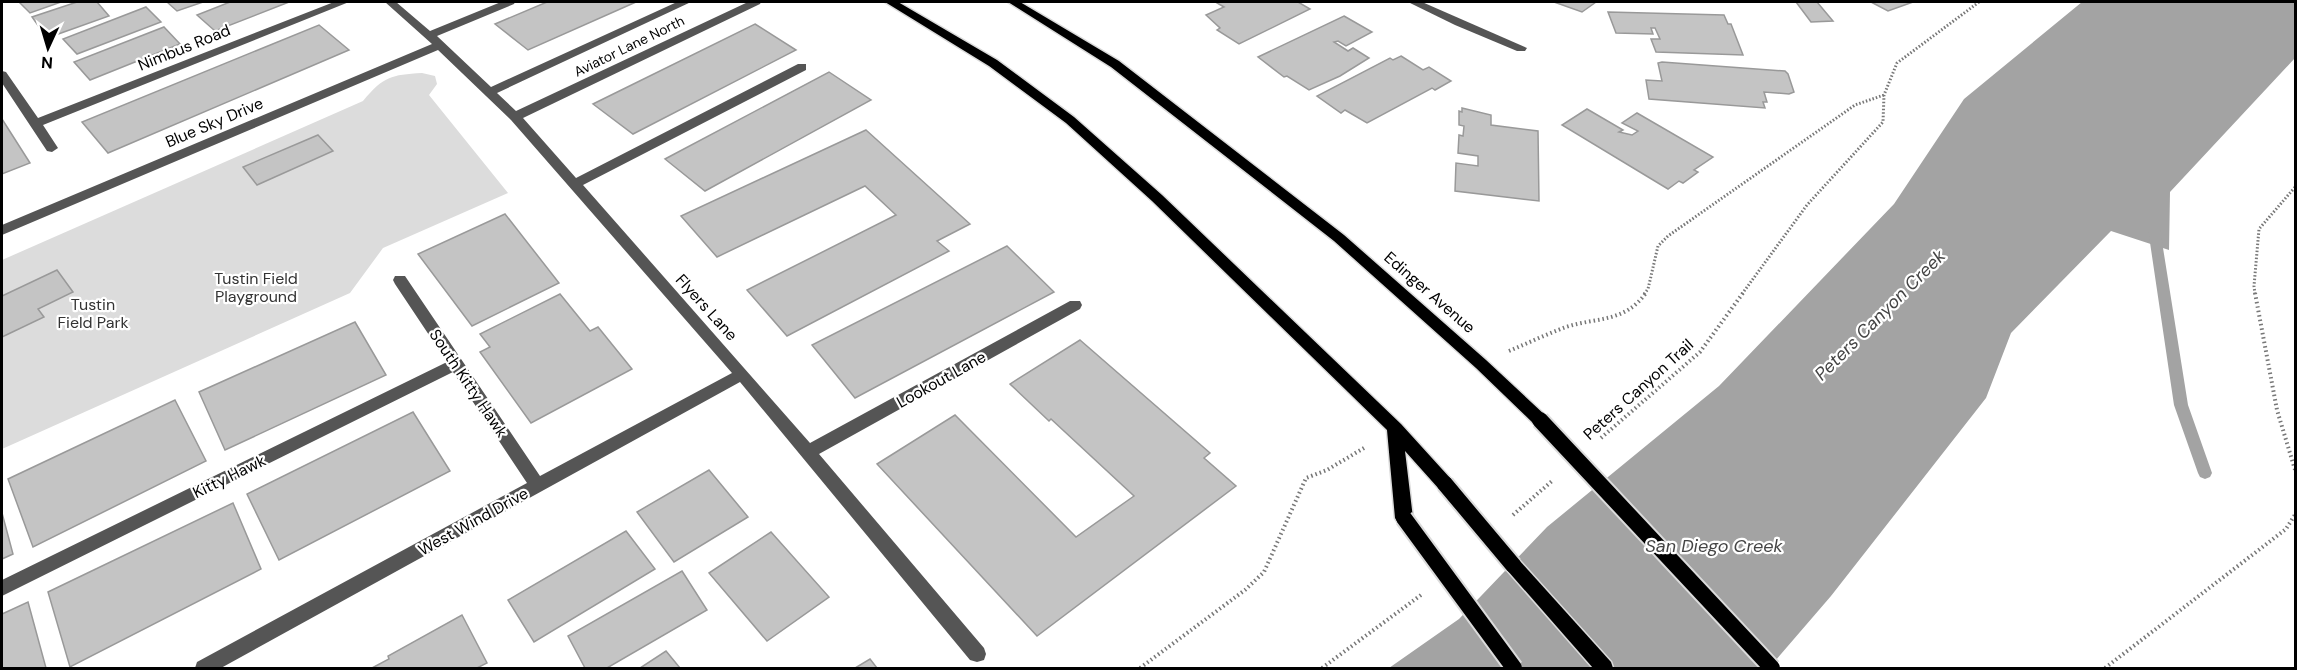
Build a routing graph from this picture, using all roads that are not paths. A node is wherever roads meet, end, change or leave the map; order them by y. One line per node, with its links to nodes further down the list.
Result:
1 (343, 2): 15 (street, Nimbus Road)
2 (390, 2): 9 (street, Flyers Lane)
3 (510, 2): 9 (street, Blue Sky Drive)
4 (685, 2): 13 (street, Aviator Lane North)
5 (756, 2): 14 (street, Aviator Lane North)
6 (891, 2): 23 (main road)
7 (1014, 2): 31 (main road, Edinger Avenue, bridge)
8 (1414, 2): 10 (street)
9 (435, 40): 13 (street, Flyers Lane); 18 (street, Blue Sky Drive)
10 (1521, 48)
11 (802, 67): 17 (street)
12 (2, 75): 15 (street)
13 (490, 92): 14 (street, Flyers Lane)
14 (515, 117): 17 (street, Flyers Lane)
15 (36, 123): 16 (street)
16 (52, 148)
17 (574, 184): 22 (street, Flyers Lane)
18 (2, 230)
19 (400, 280): 21 (street, South Kitty Hawk)
20 (1075, 305): 24 (street, Lookout Lane)
21 (456, 364): 25 (street, South Kitty Hawk); 26 (street, Kitty Hawk)
22 (742, 374): 24 (street, Flyers Lane); 25 (street, West Wind Drive)
23 (1395, 428): 29 (main road, bridge); 30 (main road, bridge)
24 (808, 452): 27 (street, Flyers Lane)
25 (538, 486): 28 (street, West Wind Drive)
26 (2, 588)
27 (977, 654)
28 (214, 666)
29 (1514, 669)
30 (1604, 669)
31 (1772, 669)

